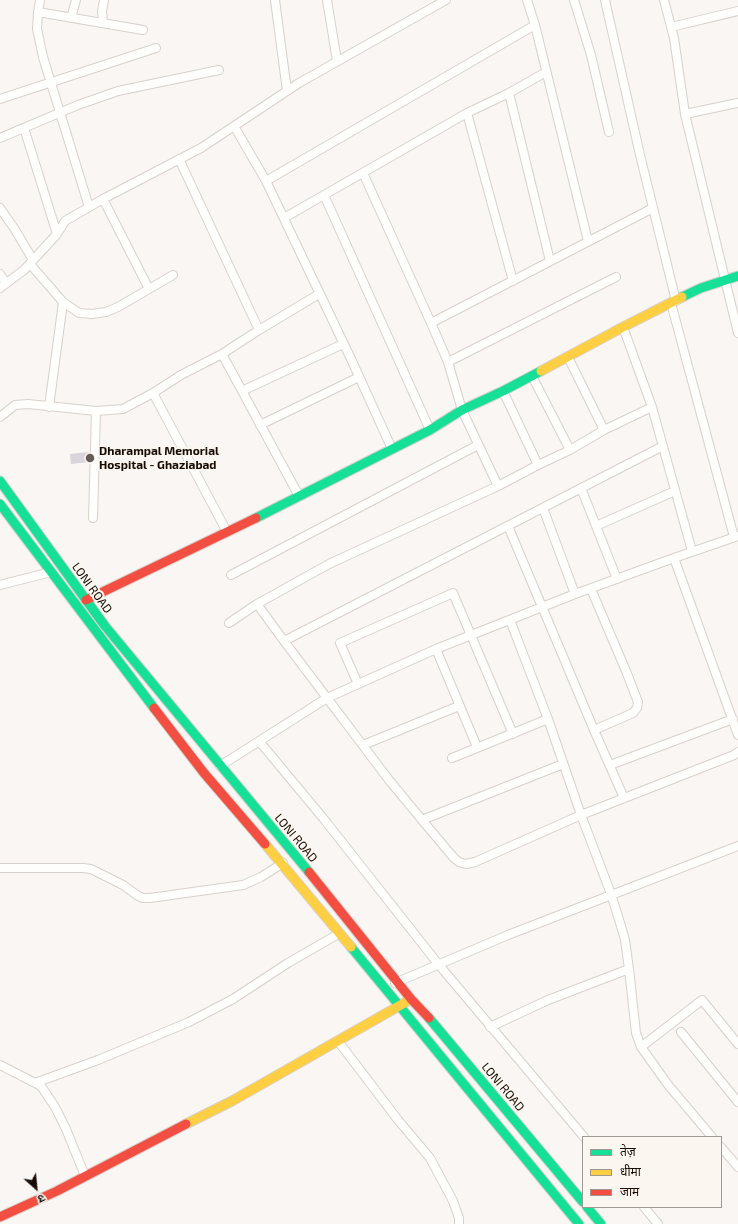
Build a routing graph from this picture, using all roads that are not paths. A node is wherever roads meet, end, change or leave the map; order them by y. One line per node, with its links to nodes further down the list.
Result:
1 (40, 0): 12 (street)
2 (76, 0): 13 (street)
3 (104, 0): 14 (street)
4 (275, 0): 23 (street)
5 (327, 0): 19 (street)
6 (446, 0): 19 (street)
7 (527, 0): 15 (street)
8 (574, 0): 32 (street)
9 (605, 0): 41 (street)
10 (664, 0): 16 (street)
11 (738, 11): 16 (street)
12 (38, 12): 13 (street); 22 (street)
13 (72, 18): 14 (street)
14 (104, 23): 17 (street)
15 (535, 25): 21 (street); 36 (street)
16 (671, 27): 29 (street)
17 (143, 30)
18 (156, 48): 22 (street)
19 (337, 61): 23 (street)
20 (220, 70): 27 (street)
21 (546, 72): 24 (street); 44 (street)
22 (50, 81): 25 (street); 27 (street)
23 (287, 92): 30 (street)
24 (509, 93): 28 (street); 45 (street)
25 (0, 99)
26 (738, 104): 29 (street)
27 (59, 113): 31 (street); 39 (street)
28 (467, 113): 35 (street); 52 (street)
29 (685, 114): 51 (street)
30 (234, 126): 34 (street); 36 (street)
31 (24, 128): 33 (street); 43 (street)
32 (609, 132)
33 (0, 138)
34 (179, 159): 38 (street); 61 (street)
35 (363, 172): 37 (street); 59 (street)
36 (266, 181): 42 (street)
37 (324, 195): 42 (street); 78 (street)
38 (103, 199): 39 (street); 54 (street)
39 (89, 207): 43 (street)
40 (0, 208): 46 (street)
41 (653, 208): 44 (street); 57 (street)
42 (284, 218): 55 (street)
43 (57, 234): 46 (street)
44 (588, 242): 45 (street)
45 (550, 261): 52 (street)
46 (31, 262): 53 (street); 56 (street)
47 (0, 274): 53 (street)
48 (173, 276): 54 (street)
49 (738, 276): 51 (main road)
50 (616, 277): 66 (street)
51 (725, 279): 57 (main road); 58 (street)
52 (513, 281): 59 (street)
53 (3, 286)
54 (149, 289): 56 (street)
55 (319, 294): 61 (street); 63 (street)
56 (63, 302): 72 (street)
57 (673, 302): 60 (main road); 96 (street)
58 (735, 309): 62 (street)
59 (432, 323): 66 (street)
60 (623, 327): 65 (main road); 73 (street)
61 (259, 330): 64 (street)
62 (738, 333)
63 (343, 344): 68 (street); 69 (street)
64 (222, 354): 69 (street); 71 (street)
65 (568, 357): 67 (main road); 79 (street)
66 (448, 362): 74 (street)
67 (532, 376): 70 (main road); 83 (street)
68 (359, 377): 77 (street); 82 (street)
69 (242, 391): 77 (street)
70 (503, 391): 74 (main road); 84 (street)
71 (153, 393): 75 (street); 95 (street)
72 (49, 407): 75 (street); 76 (street)
73 (652, 407): 79 (street); 81 (street)
74 (462, 410): 78 (main road); 80 (street)
75 (96, 411): 92 (street)
76 (0, 417)
77 (260, 425): 89 (street)
78 (430, 430): 82 (main road)
79 (604, 430): 83 (street)
80 (478, 445): 86 (street); 100 (street)
81 (663, 446): 87 (street); 88 (street)
82 (392, 449): 89 (main road)
83 (570, 450): 84 (street)
84 (538, 464): 86 (street)
85 (0, 481): 105 (main road, LONI ROAD)
86 (498, 486): 106 (street)
87 (581, 488): 91 (street); 94 (street)
88 (675, 491): 94 (street); 97 (street)
89 (299, 496): 95 (main road)
90 (0, 504): 99 (main road, LONI ROAD)
91 (542, 508): 93 (street); 104 (street)
92 (93, 518)
93 (508, 526): 107 (street); 111 (street)
94 (596, 526): 101 (street)
95 (227, 532): 105 (main road)
96 (736, 537): 97 (street)
97 (692, 551): 98 (street)
98 (674, 558): 101 (street); 117 (street)
99 (51, 572): 102 (street); 134 (main road, LONI ROAD)
100 (231, 575)
101 (617, 579): 103 (street)
102 (0, 585)
103 (592, 589): 104 (street); 118 (street)
104 (575, 594): 107 (street)
105 (86, 600): 128 (main road, LONI ROAD)
106 (257, 604): 109 (street); 111 (street)
107 (542, 608): 108 (street); 118 (street)
108 (510, 620): 110 (street); 116 (street)
109 (229, 622)
110 (472, 635): 112 (street); 113 (street); 119 (street)
111 (284, 641): 114 (street)
112 (436, 649): 113 (street); 115 (street)
113 (358, 684): 114 (street)
114 (327, 698): 121 (street); 122 (street)
115 (459, 706): 122 (street); 123 (street)
116 (548, 719): 119 (street); 126 (street)
117 (733, 719): 120 (street); 127 (street)
118 (594, 730): 127 (street)
119 (513, 734): 123 (street)
120 (738, 735)
121 (259, 741): 128 (street); 138 (street)
122 (363, 745): 131 (street)
123 (477, 747): 125 (street)
124 (738, 752): 129 (street)
125 (452, 758)
126 (563, 764): 130 (street); 131 (street)
127 (610, 765): 129 (street)
128 (220, 766): 133 (main road, LONI ROAD)
129 (624, 798): 130 (street)
130 (581, 815): 131 (street); 136 (street)
131 (422, 820)
132 (738, 846): 136 (street)
133 (293, 853): 134 (street); 140 (main road, LONI ROAD)
134 (281, 864): 135 (street); 137 (main road, LONI ROAD)
135 (0, 868)
136 (611, 894): 138 (street); 139 (street)
137 (340, 933): 141 (main road, LONI ROAD); 150 (street)
138 (438, 965): 140 (street); 144 (street)
139 (629, 969): 144 (street); 148 (street)
140 (398, 982): 141 (street); 142 (main road, LONI ROAD)
141 (385, 989): 143 (main road, LONI ROAD)
142 (411, 999): 143 (main road); 157 (main road, LONI ROAD)
143 (399, 1006): 146 (main road); 162 (main road, LONI ROAD)
144 (490, 1027): 152 (street)
145 (680, 1032): 151 (street)
146 (338, 1041): 156 (main road); 161 (street)
147 (738, 1044): 148 (street)
148 (641, 1047): 153 (street)
149 (0, 1066): 150 (street)
150 (35, 1083): 156 (street)
151 (738, 1102)
152 (583, 1136)
153 (711, 1136)
154 (722, 1148): 155 (street)
155 (738, 1167)
156 (85, 1176): 160 (main road)
157 (582, 1201)
158 (588, 1208): 163 (main road)
159 (645, 1208): 164 (street)
160 (0, 1217)
161 (459, 1224)
162 (579, 1224)
163 (600, 1224)
164 (658, 1224)

